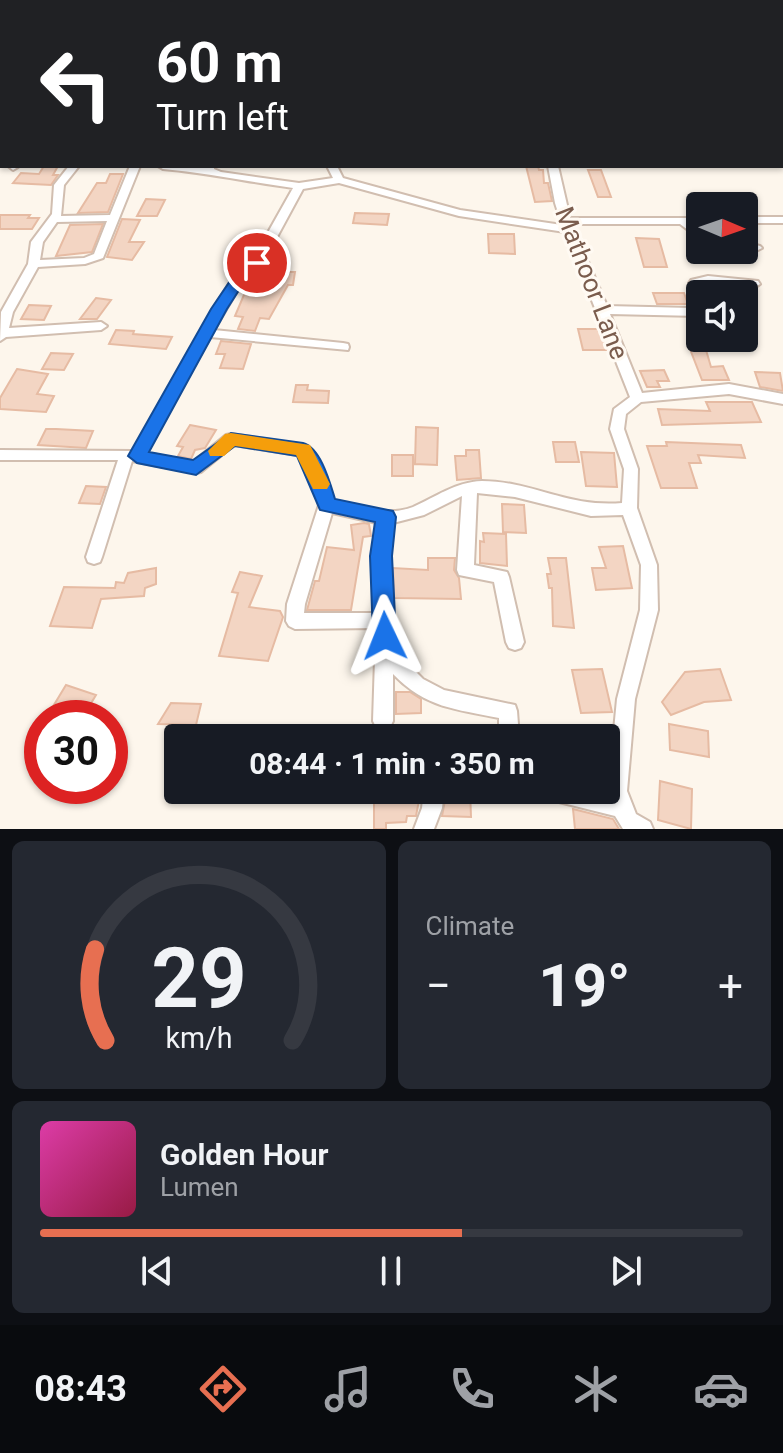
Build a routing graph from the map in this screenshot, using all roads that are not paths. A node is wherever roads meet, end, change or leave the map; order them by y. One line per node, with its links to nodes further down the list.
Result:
1 (72, 168): 9 (street)
2 (134, 168): 8 (street)
3 (209, 168): 7 (street)
4 (333, 168): 6 (street)
5 (553, 168): 13 (street, Mathoor Lane)
6 (339, 180): 7 (street); 13 (street)
7 (299, 186): 19 (street)
8 (114, 218): 9 (street); 14 (street)
9 (53, 219): 14 (street)
10 (758, 220): 11 (street)
11 (783, 220)
12 (684, 222): 13 (street)
13 (570, 226): 15 (street, Mathoor Lane)
14 (34, 264): 16 (street)
15 (603, 310): 17 (street); 22 (street, Mathoor Lane)
16 (3, 312): 20 (street)
17 (686, 312)
18 (101, 326): 20 (street)
19 (205, 333): 21 (street); 25 (street)
20 (0, 335)
21 (343, 347)
22 (637, 398): 23 (street); 28 (street)
23 (783, 399)
24 (0, 455): 25 (street)
25 (132, 456): 27 (street); 30 (street)
26 (470, 488): 28 (street); 29 (street); 32 (street)
27 (327, 505): 29 (street); 31 (street)
28 (629, 508): 38 (street)
29 (386, 517): 31 (street)
30 (94, 557)
31 (385, 620): 33 (street)
32 (515, 642)
33 (384, 652): 34 (street); 35 (street)
34 (383, 721)
35 (508, 724)
36 (432, 804): 39 (street)
37 (609, 804): 38 (street)
38 (621, 807): 40 (street)
39 (424, 829)
40 (643, 829)

